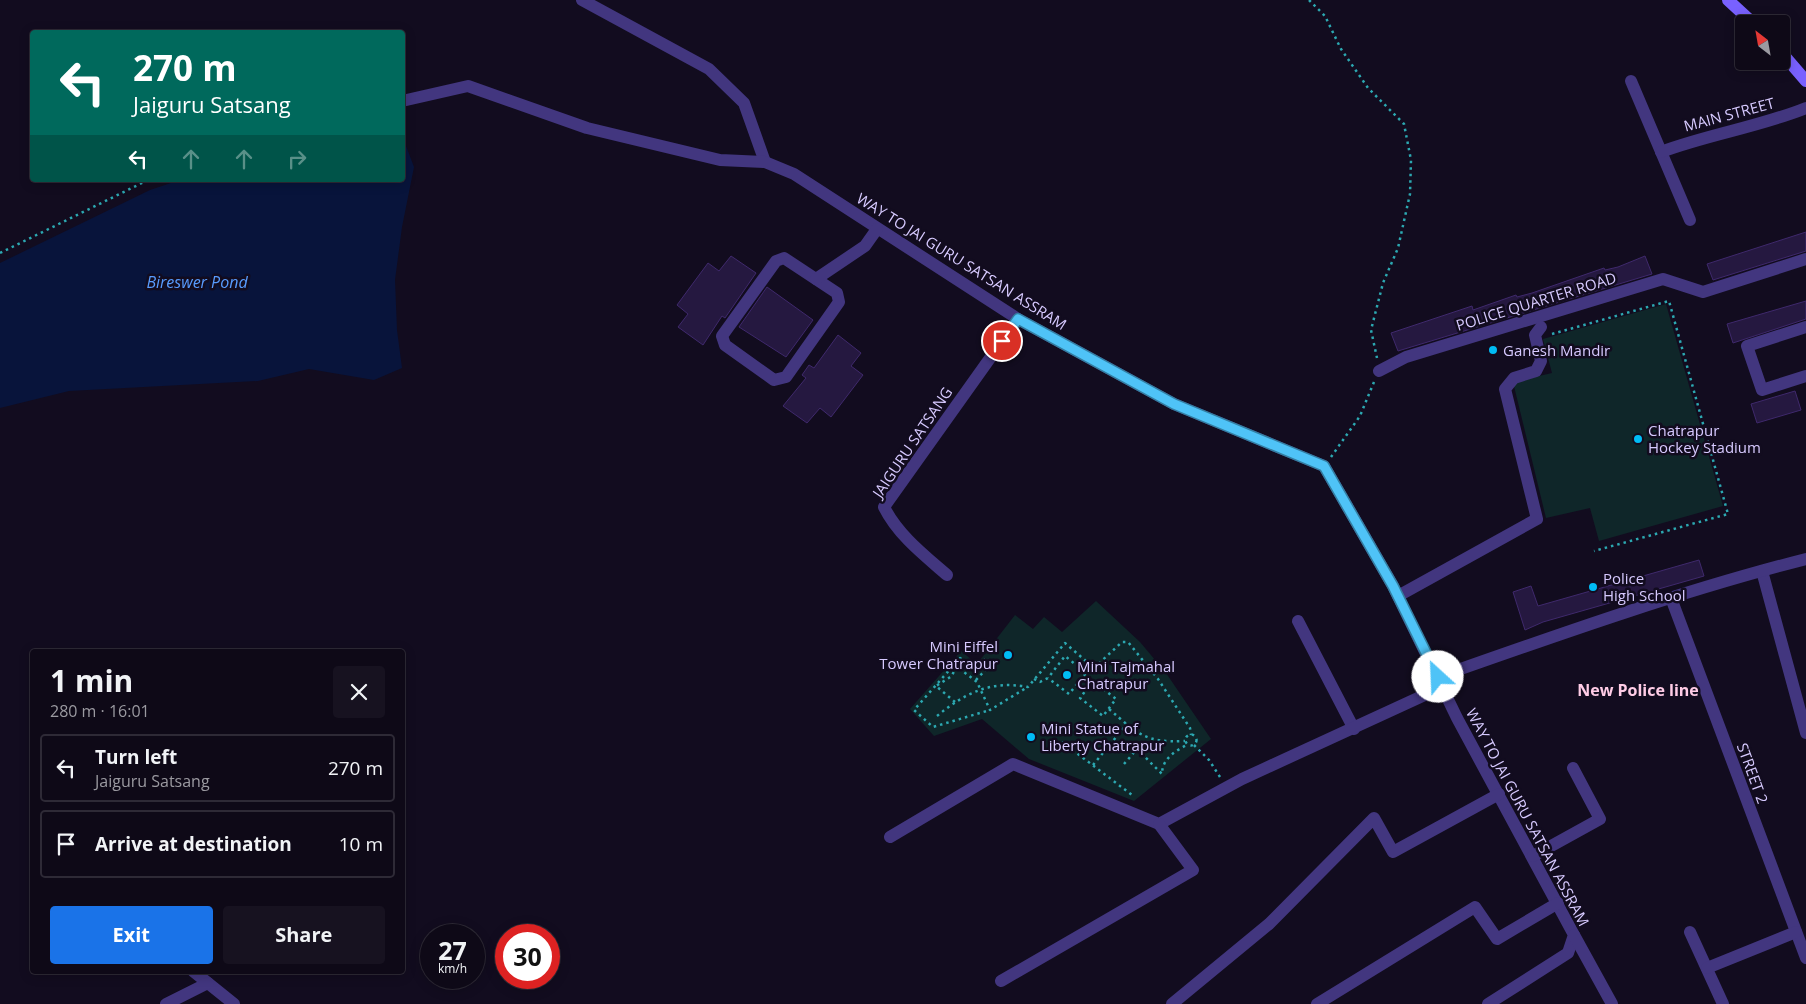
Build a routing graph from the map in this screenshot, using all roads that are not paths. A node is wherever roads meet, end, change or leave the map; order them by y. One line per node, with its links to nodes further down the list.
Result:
1 (582, 0): 10 (street)
2 (1728, 0): 3 (street)
3 (1744, 15)
4 (1790, 62): 6 (street)
5 (1631, 81): 9 (street)
6 (1806, 81)
7 (405, 100): 10 (street, WAY TO JAI GURU SATSAN ASSRAM)
8 (1806, 108): 9 (street, MAIN STREET)
9 (1661, 152): 11 (street)
10 (765, 162): 12 (street, WAY TO JAI GURU SATSAN ASSRAM)
11 (1690, 220)
12 (877, 229): 14 (street); 15 (street, WAY TO JAI GURU SATSAN ASSRAM)
13 (1806, 259): 18 (street, POLICE QUARTER ROAD)
14 (816, 279): 14 (street)
15 (1018, 319): 22 (street, JAIGURU SATSANG); 23 (street, WAY TO JAI GURU SATSAN ASSRAM)
16 (1806, 327): 19 (street)
17 (1538, 333): 23 (street)
18 (1379, 371)
19 (1806, 376)
20 (1806, 559): 21 (street)
21 (1762, 571): 24 (street); 28 (street)
22 (947, 575)
23 (1398, 596): 26 (street, WAY TO JAI GURU SATSAN ASSRAM)
24 (1671, 598): 26 (street); 36 (street, STREET 2)
25 (1298, 620): 27 (street)
26 (1440, 682): 27 (street); 30 (street, WAY TO JAI GURU SATSAN ASSRAM)
27 (1354, 729): 31 (street)
28 (1806, 733)
29 (1573, 768): 33 (street)
30 (1499, 794): 33 (street, WAY TO JAI GURU SATSAN ASSRAM); 45 (street)
31 (1159, 824): 32 (street); 41 (street)
32 (890, 837)
33 (1533, 856): 34 (street, WAY TO JAI GURU SATSAN ASSRAM)
34 (1558, 903): 37 (street, WAY TO JAI GURU SATSAN ASSRAM); 46 (street)
35 (1690, 932): 39 (street)
36 (1796, 932): 38 (street, STREET 2); 39 (street)
37 (1574, 935): 47 (street, WAY TO JAI GURU SATSAN ASSRAM); 48 (street)
38 (1806, 958)
39 (1706, 968): 49 (street)
40 (197, 974): 42 (street)
41 (1001, 981)
42 (208, 983): 43 (street); 44 (street)
43 (166, 1004)
44 (234, 1004)
45 (1172, 1004)
46 (1317, 1004)
47 (1488, 1004)
48 (1612, 1004)
49 (1723, 1004)

